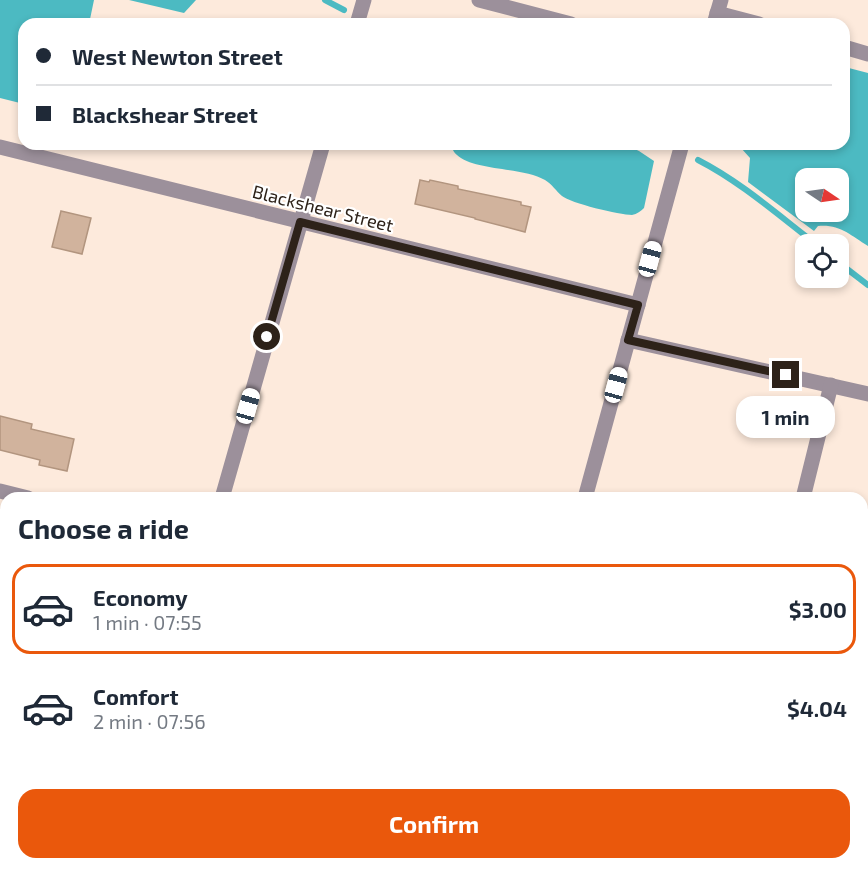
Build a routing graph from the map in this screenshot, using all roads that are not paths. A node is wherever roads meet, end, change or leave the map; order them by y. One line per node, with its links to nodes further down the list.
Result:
1 (364, 0): 4 (street)
2 (479, 0): 5 (street)
3 (717, 12): 6 (street)
4 (359, 18)
5 (548, 18)
6 (738, 18)
7 (850, 49): 8 (street)
8 (868, 54)
9 (0, 147): 12 (street, Blackshear Street)
10 (321, 150): 12 (street)
11 (680, 150): 13 (street)
12 (300, 222): 13 (street, Blackshear Street); 17 (street)
13 (638, 305): 14 (street)
14 (628, 340): 15 (street); 18 (street)
15 (831, 385): 16 (street); 19 (street)
16 (868, 394)
17 (224, 492)
18 (587, 492)
19 (804, 492)

